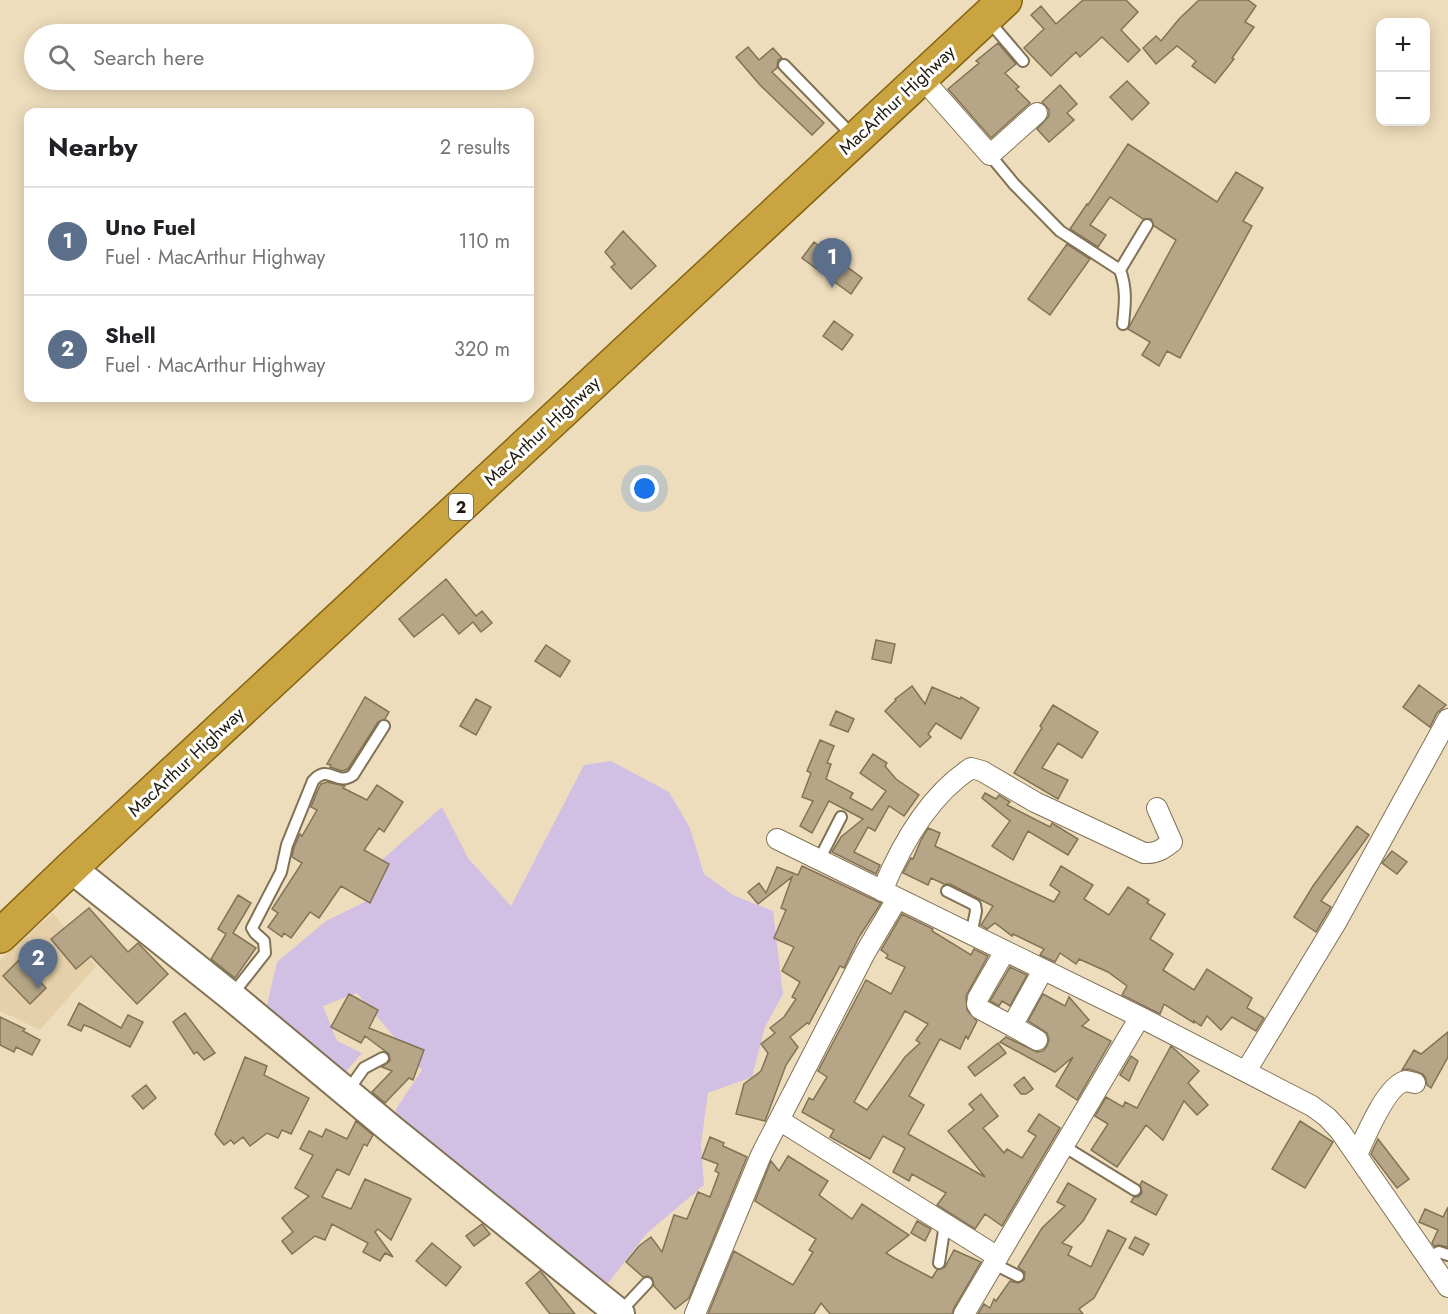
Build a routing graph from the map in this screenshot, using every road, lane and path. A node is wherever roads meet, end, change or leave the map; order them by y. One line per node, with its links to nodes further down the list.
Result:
1 (995, 9): 2 (lane); 4 (highway, MacArthur Highway / 2)
2 (1023, 61)
3 (784, 65): 6 (lane)
4 (921, 77): 6 (highway, MacArthur Highway / 2); 7 (street)
5 (1037, 113): 7 (street)
6 (856, 138): 17 (highway, MacArthur Highway / 2)
7 (990, 155): 9 (lane)
8 (1147, 225): 9 (lane)
9 (1120, 270): 10 (lane)
10 (1124, 324)
11 (1448, 719): 29 (street)
12 (384, 726): 24 (lane)
13 (1157, 808): 19 (street)
14 (841, 817): 16 (lane)
15 (777, 839): 16 (street)
16 (819, 860): 19 (street)
17 (71, 868): 21 (highway, MacArthur Highway / 2); 24 (main road)
18 (947, 891): 20 (lane)
19 (890, 895): 20 (street); 32 (street)
20 (971, 935): 22 (street)
21 (0, 936)
22 (1005, 951): 23 (street); 26 (street)
23 (1043, 970): 25 (street); 26 (street)
24 (231, 996): 31 (main road)
25 (1140, 1017): 29 (street); 33 (street)
26 (1012, 1026): 27 (street)
27 (1037, 1040)
28 (383, 1058): 31 (lane)
29 (1246, 1071): 34 (street)
30 (1415, 1083): 34 (street)
31 (347, 1092): 44 (main road)
32 (779, 1120): 36 (street); 45 (street)
33 (1065, 1147): 35 (lane); 39 (street)
34 (1357, 1155): 38 (street)
35 (1135, 1190)
36 (945, 1224): 39 (street); 40 (lane)
37 (1448, 1255): 38 (lane)
38 (1428, 1258): 43 (street)
39 (996, 1261): 41 (lane); 46 (street)
40 (939, 1263)
41 (1018, 1276)
42 (647, 1283): 44 (lane)
43 (1448, 1287)
44 (620, 1313)
45 (694, 1314)
46 (964, 1314)

